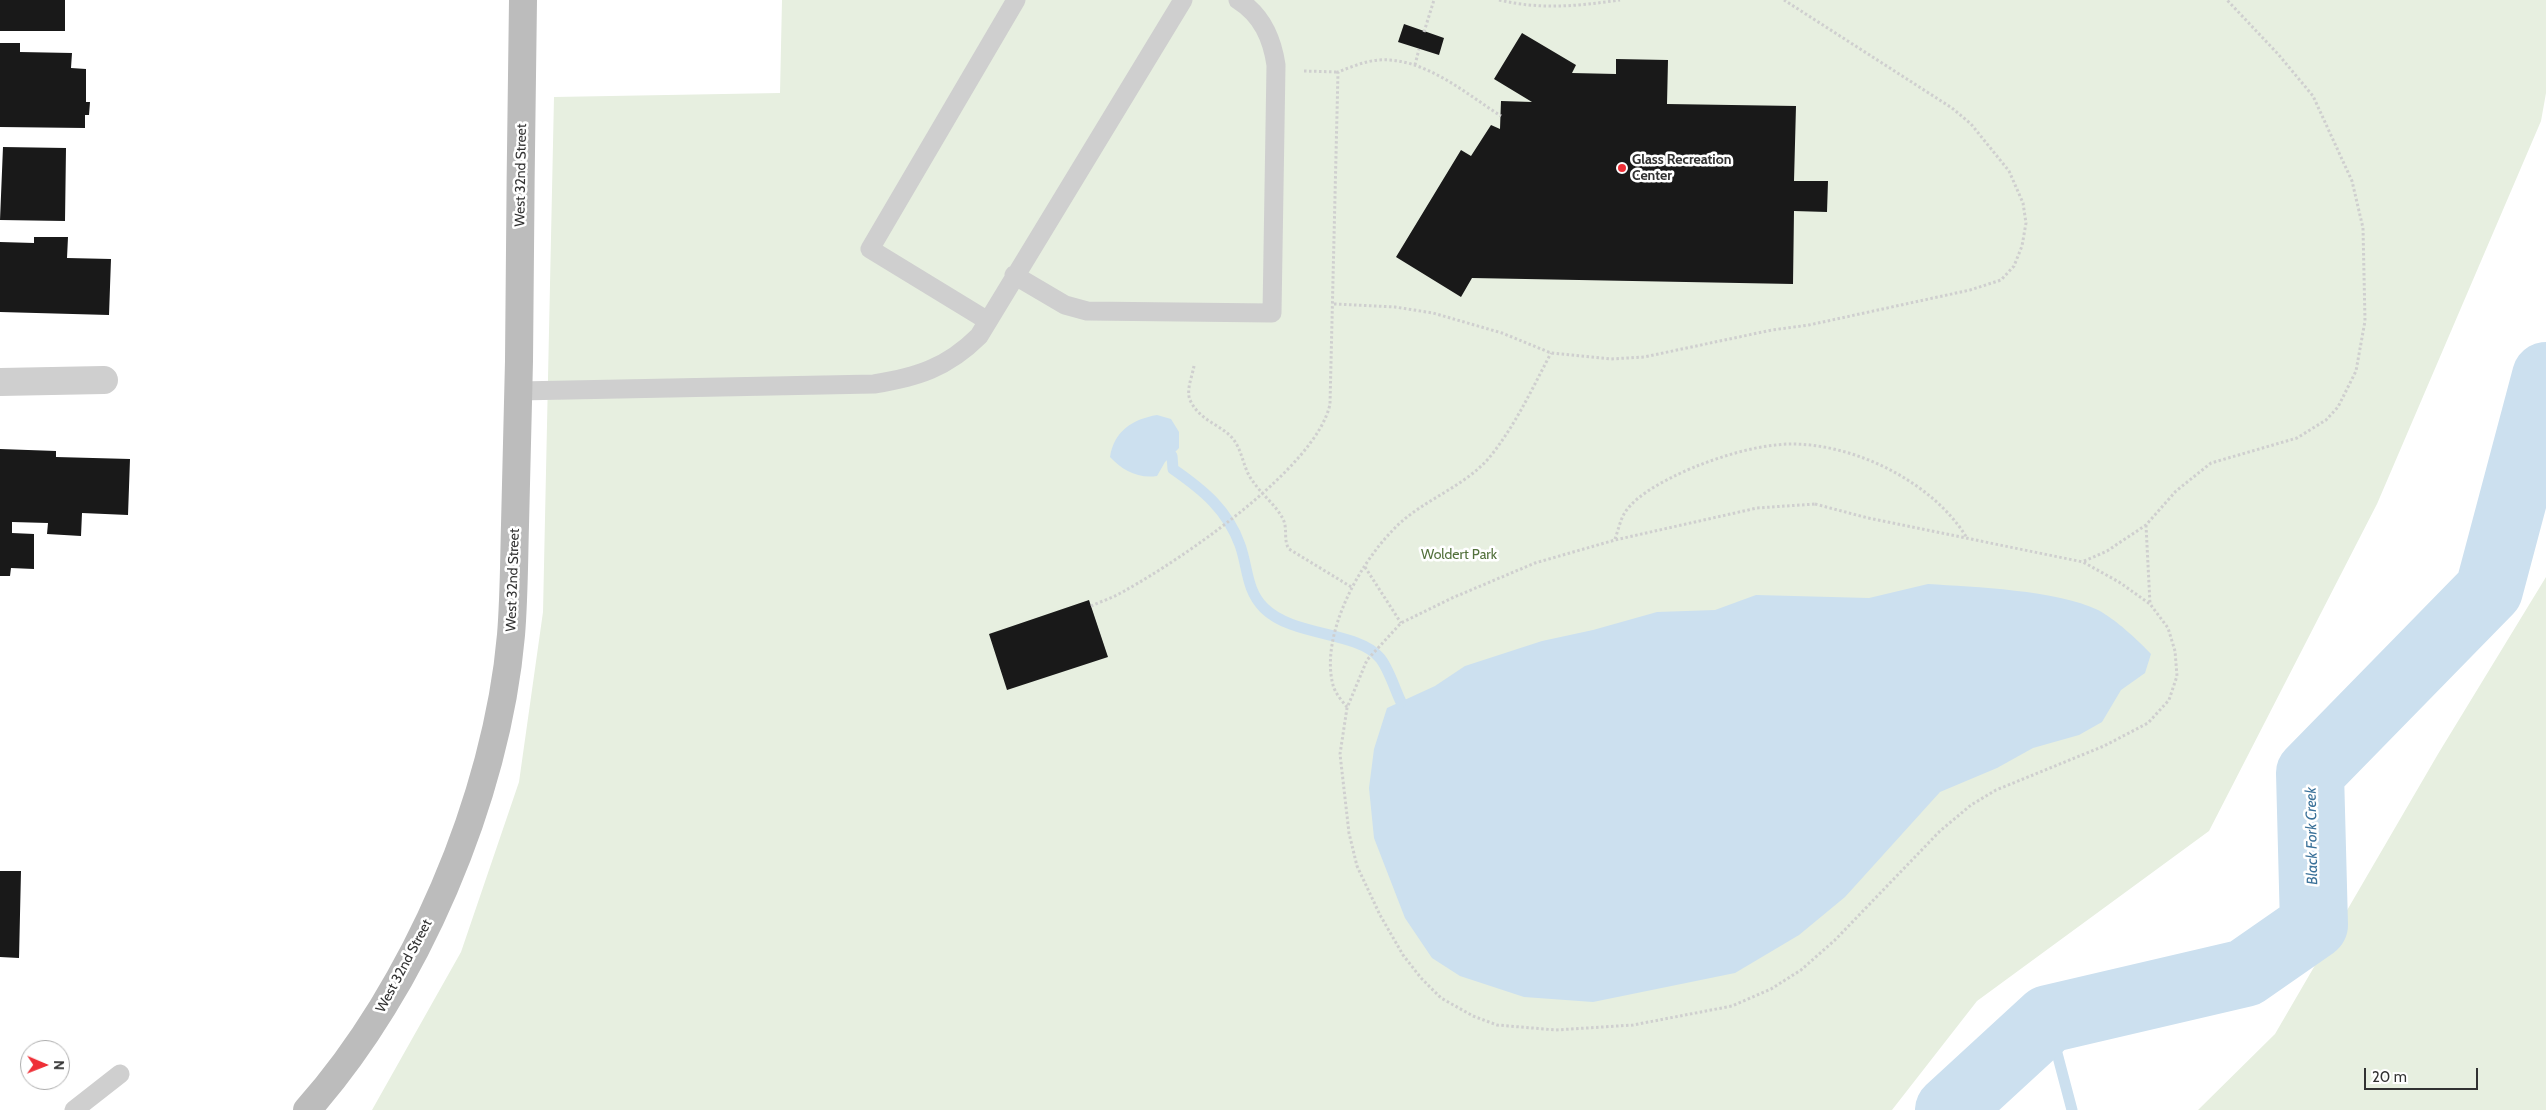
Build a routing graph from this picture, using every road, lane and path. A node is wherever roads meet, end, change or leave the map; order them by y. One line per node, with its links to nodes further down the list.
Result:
1 (523, 0): 21 (street, West 32nd Street)
2 (1016, 0): 16 (lane)
3 (1182, 0): 14 (lane)
4 (1238, 0): 14 (lane)
5 (1434, 0): 10 (path)
6 (1499, 0): 7 (path)
7 (1620, 0)
8 (1784, 0): 17 (path)
9 (2227, 0): 23 (path)
10 (1424, 32)
11 (1420, 49): 12 (path)
12 (1415, 64): 13 (path); 15 (path)
13 (1501, 116)
14 (1014, 275): 16 (lane)
15 (1334, 304): 17 (path); 22 (path)
16 (988, 321): 21 (lane)
17 (1551, 353): 27 (path)
18 (1194, 366): 22 (path)
19 (104, 380): 20 (street)
20 (0, 382)
21 (518, 391): 35 (street, West 32nd Street)
22 (1261, 493): 28 (path); 30 (path)
23 (2146, 525): 26 (path); 29 (path)
24 (1968, 539): 25 (path); 25 (path); 26 (path)
25 (1615, 540): 31 (path)
26 (2083, 562): 29 (path)
27 (1364, 567): 28 (path); 31 (path)
28 (1354, 588): 32 (path)
29 (2150, 604): 32 (path)
30 (1091, 606)
31 (1401, 623): 32 (path)
32 (1347, 708)
33 (120, 1074): 34 (lane)
34 (74, 1110)
35 (306, 1110)

